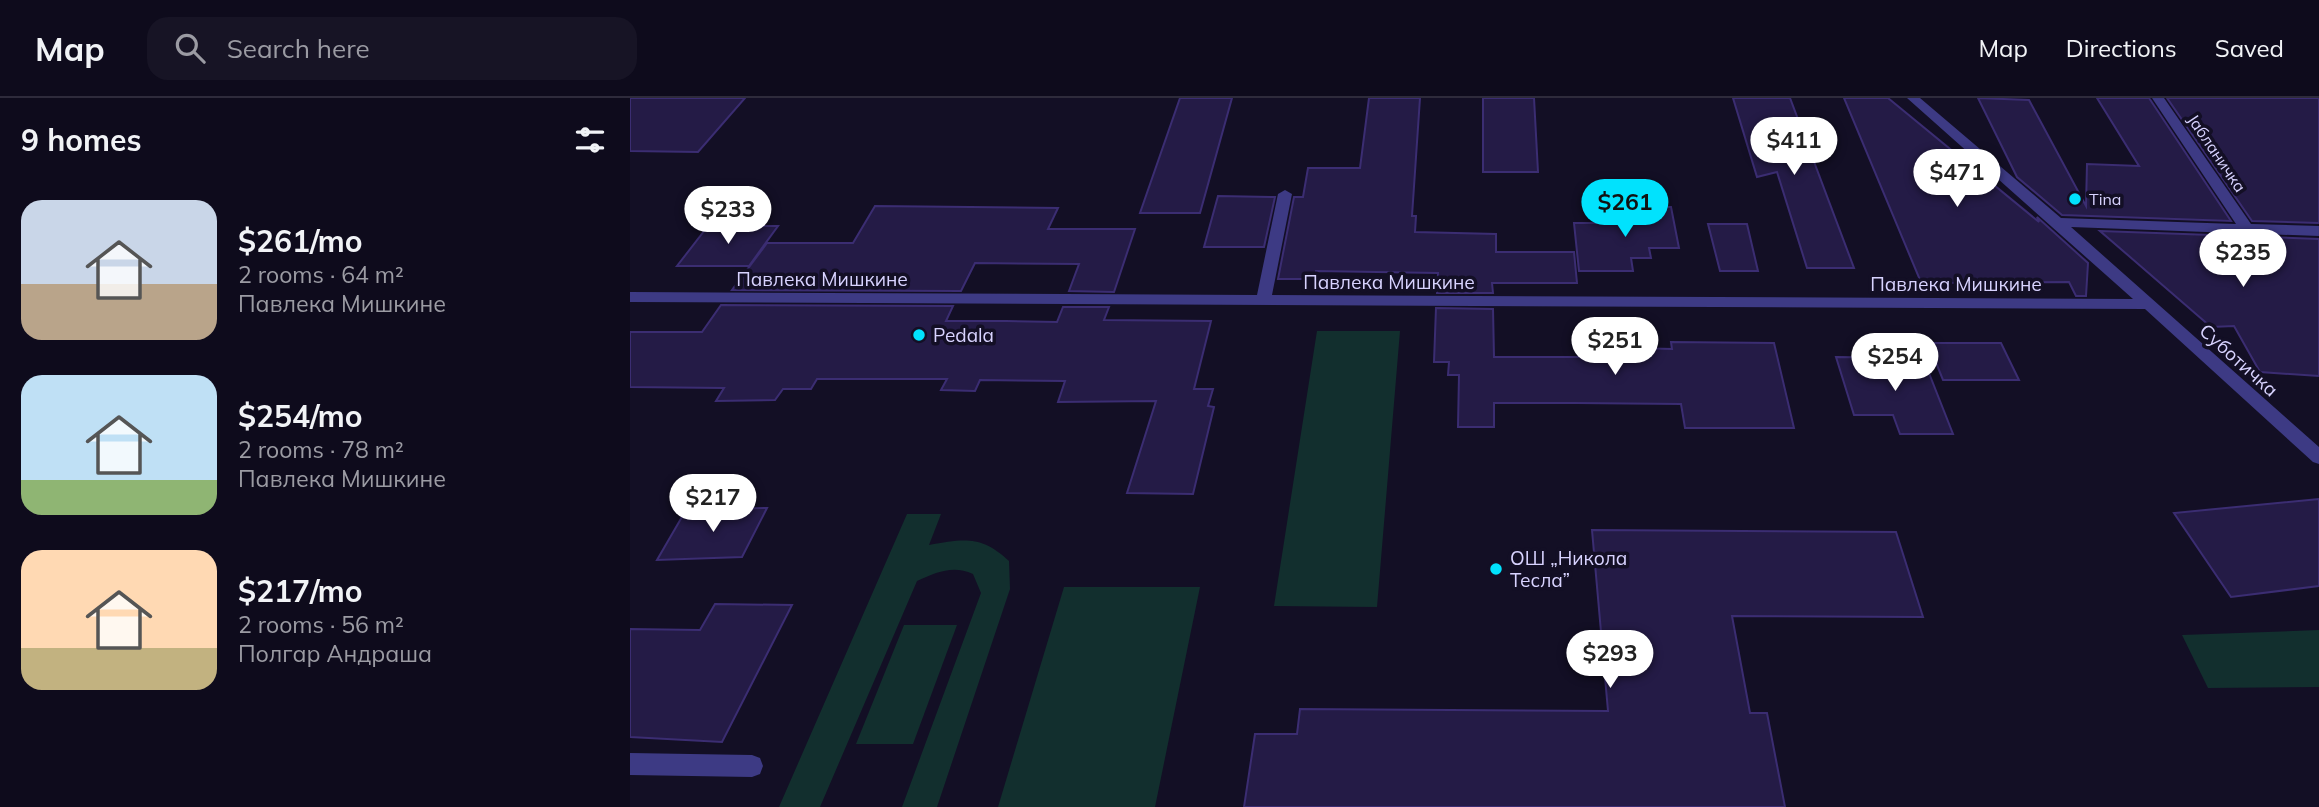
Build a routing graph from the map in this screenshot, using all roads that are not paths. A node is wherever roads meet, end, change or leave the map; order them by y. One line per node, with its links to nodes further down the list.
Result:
1 (1913, 98): 4 (street, Суботичка)
2 (2158, 98): 5 (street, Јабланичка)
3 (1285, 194): 8 (street)
4 (2057, 222): 5 (street); 9 (street, Суботичка)
5 (2246, 228): 6 (street)
6 (2319, 231)
7 (630, 297): 8 (street, Павлека Мишкине)
8 (1263, 301): 9 (street, Павлека Мишкине)
9 (2148, 304): 10 (street, Суботичка)
10 (2319, 457)
11 (630, 764): 12 (street)
12 (752, 766)

